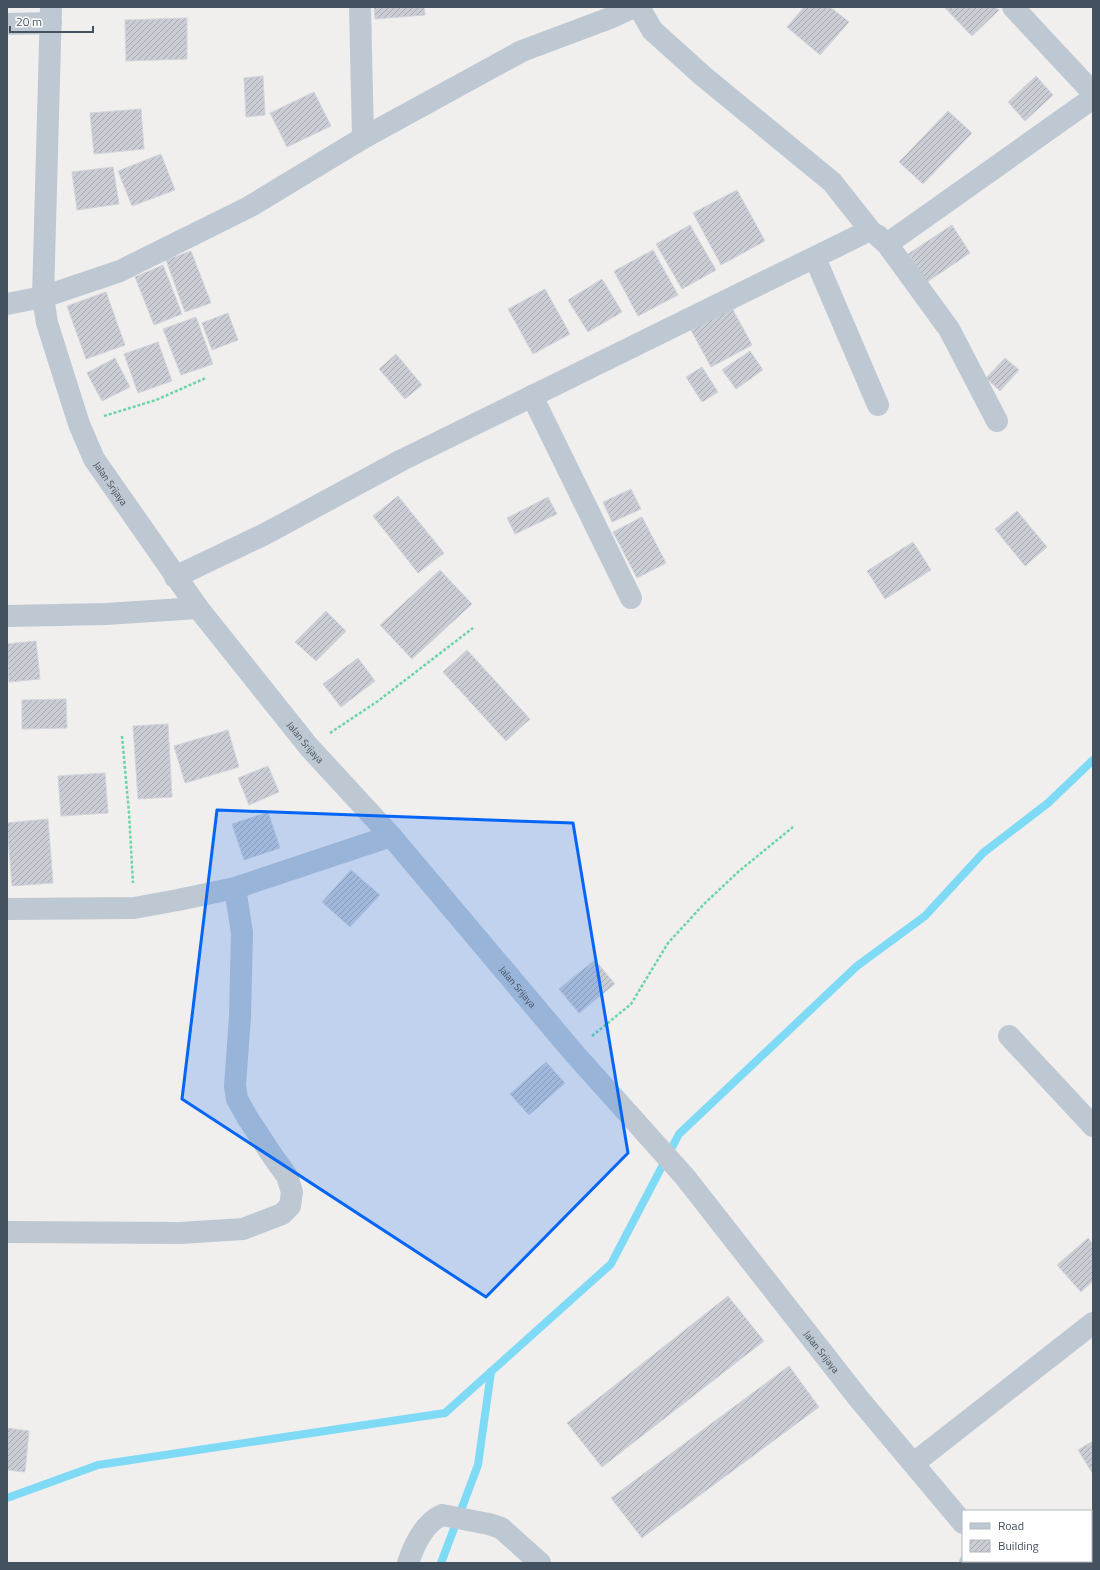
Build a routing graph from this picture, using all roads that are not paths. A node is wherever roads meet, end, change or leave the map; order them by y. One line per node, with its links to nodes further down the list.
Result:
1 (360, 7): 9 (street)
2 (634, 7): 9 (street)
3 (639, 7): 10 (street)
4 (1013, 7): 7 (street)
5 (51, 15): 6 (street); 13 (street, Jalan Srijaya)
6 (7, 24)
7 (1093, 93)
8 (1093, 98): 11 (street)
9 (363, 138): 13 (street)
10 (870, 230): 11 (street); 12 (street)
11 (887, 244): 17 (street)
12 (815, 258): 15 (street); 16 (street)
13 (43, 297): 14 (street); 18 (street, Jalan Srijaya)
14 (7, 304)
15 (532, 396): 18 (street); 19 (street)
16 (878, 405)
17 (997, 421)
18 (176, 577): 20 (street, Jalan Srijaya)
19 (631, 598)
20 (198, 608): 21 (street); 22 (street, Jalan Srijaya)
21 (7, 616)
22 (391, 836): 23 (street); 29 (street, Jalan Srijaya)
23 (235, 888): 24 (street); 27 (street)
24 (7, 909)
25 (1009, 1036): 26 (street)
26 (1093, 1126)
27 (7, 1232)
28 (1093, 1323): 29 (street)
29 (914, 1463): 30 (street, Jalan Srijaya)
30 (962, 1522)
31 (408, 1563): 32 (street)
32 (540, 1563)

